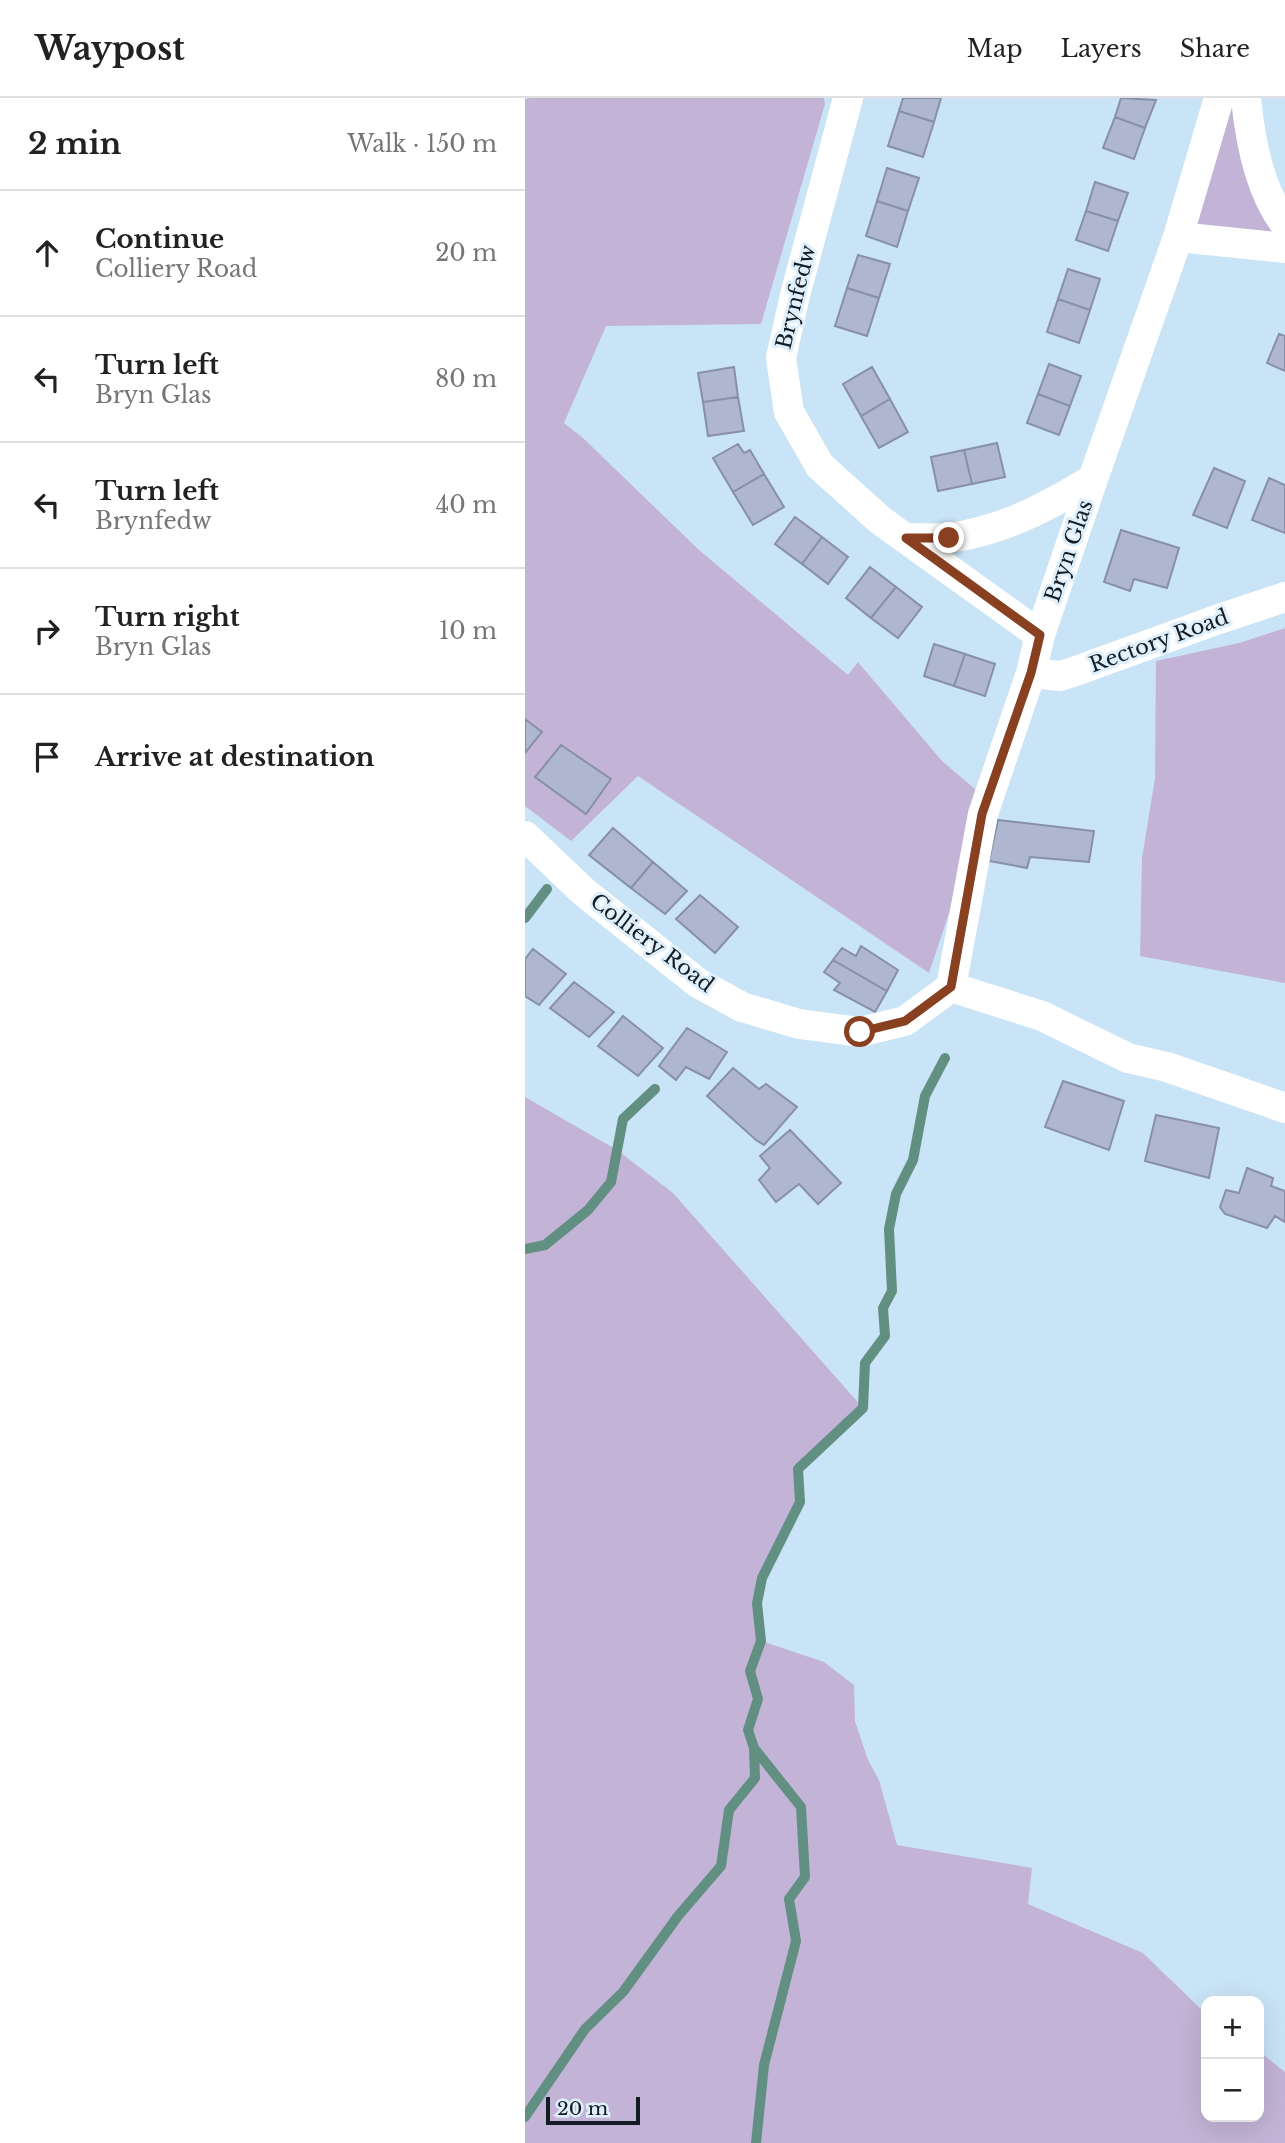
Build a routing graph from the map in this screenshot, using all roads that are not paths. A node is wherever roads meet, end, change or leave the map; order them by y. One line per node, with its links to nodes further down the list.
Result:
1 (848, 98): 8 (street, Brynfedw)
2 (1219, 98): 5 (street, Bryn Glas)
3 (1246, 98): 4 (street)
4 (1285, 224)
5 (1178, 237): 6 (street); 7 (street, Bryn Glas)
6 (1285, 248)
7 (1093, 479): 8 (street, Bryn Glas); 10 (street, Bryn Glas)
8 (906, 538): 10 (street, Brynfedw)
9 (1285, 597): 11 (street, Rectory Road)
10 (1040, 635): 11 (street, Bryn Glas)
11 (1031, 673): 13 (street, Bryn Glas)
12 (525, 836): 13 (street, Colliery Road)
13 (951, 987): 14 (street)
14 (1285, 1108)

